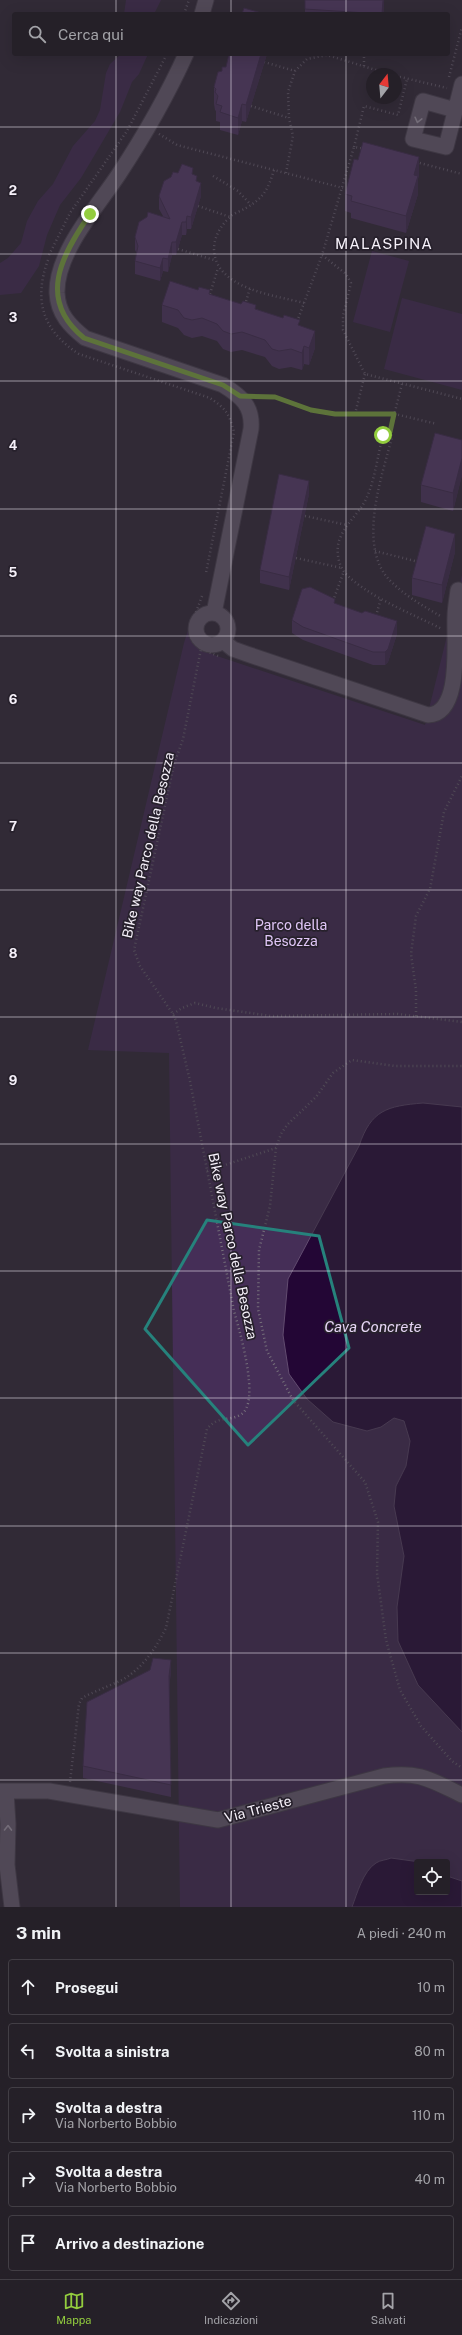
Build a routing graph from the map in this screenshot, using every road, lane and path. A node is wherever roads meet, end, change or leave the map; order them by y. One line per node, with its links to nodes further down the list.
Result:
1 (189, 0): 3 (path)
2 (206, 0): 4 (street)
3 (185, 12)
4 (203, 12)
5 (462, 26): 15 (path)
6 (185, 56): 20 (street)
7 (322, 56): 13 (path)
8 (330, 56): 11 (path)
9 (364, 56): 11 (path)
10 (264, 62): 13 (path)
11 (364, 66): 12 (path)
12 (370, 68)
13 (295, 71): 19 (path)
14 (402, 78): 15 (path)
15 (407, 79): 21 (path)
16 (462, 84): 18 (street)
17 (251, 106): 19 (path)
18 (456, 110)
19 (289, 118): 26 (path)
20 (148, 127): 25 (path); 45 (street)
21 (354, 147): 22 (path); 29 (path)
22 (369, 150)
23 (415, 162): 27 (path)
24 (462, 169): 27 (path)
25 (274, 170): 26 (path); 30 (path)
26 (286, 173): 29 (path)
27 (462, 174)
28 (213, 176): 30 (path)
29 (342, 188): 34 (path)
30 (251, 205): 32 (path)
31 (198, 206): 32 (path)
32 (230, 216): 35 (path)
33 (178, 249): 35 (path)
34 (322, 254): 39 (path); 42 (path)
35 (214, 260): 36 (path)
36 (218, 268): 37 (path); 38 (path)
37 (250, 288): 39 (path); 40 (path)
38 (208, 300)
39 (304, 303): 41 (path)
40 (244, 308)
41 (295, 329)
42 (365, 374): 43 (path); 46 (path)
43 (402, 384): 44 (path); 47 (path)
44 (462, 399)
45 (245, 401): 46 (path); 59 (street)
46 (355, 414): 47 (path)
47 (394, 414): 48 (path); 49 (path)
48 (437, 424)
49 (390, 432): 51 (path); 52 (path)
50 (305, 516): 51 (path)
51 (347, 525): 55 (path)
52 (374, 551): 54 (path); 61 (path)
53 (296, 558): 55 (path)
54 (421, 562)
55 (343, 570): 57 (path); 58 (path)
56 (458, 590): 63 (street)
57 (381, 598): 60 (path); 62 (path)
58 (333, 603)
59 (214, 613): 63 (street); 63 (street)
60 (375, 619)
61 (446, 619)
62 (448, 632)
63 (222, 641)
64 (201, 649): 66 (path, Bike way Parco della Besozza)
65 (462, 776): 67 (path)
66 (173, 1014): 67 (path); 71 (path, Bike way Parco della Besozza)
67 (416, 1016): 68 (path)
68 (462, 1022)
69 (462, 1066): 70 (path)
70 (276, 1148): 71 (path); 72 (path)
71 (206, 1171): 74 (path, Bike way Parco della Besozza)
72 (462, 1768)
73 (3, 1791): 74 (street, Via Trieste); 77 (street, one-way to 73)
74 (71, 1794): 75 (street, Via Trieste)
75 (462, 1795)
76 (0, 1842): 77 (street)
77 (7, 1866): 78 (street)
78 (12, 1907)

